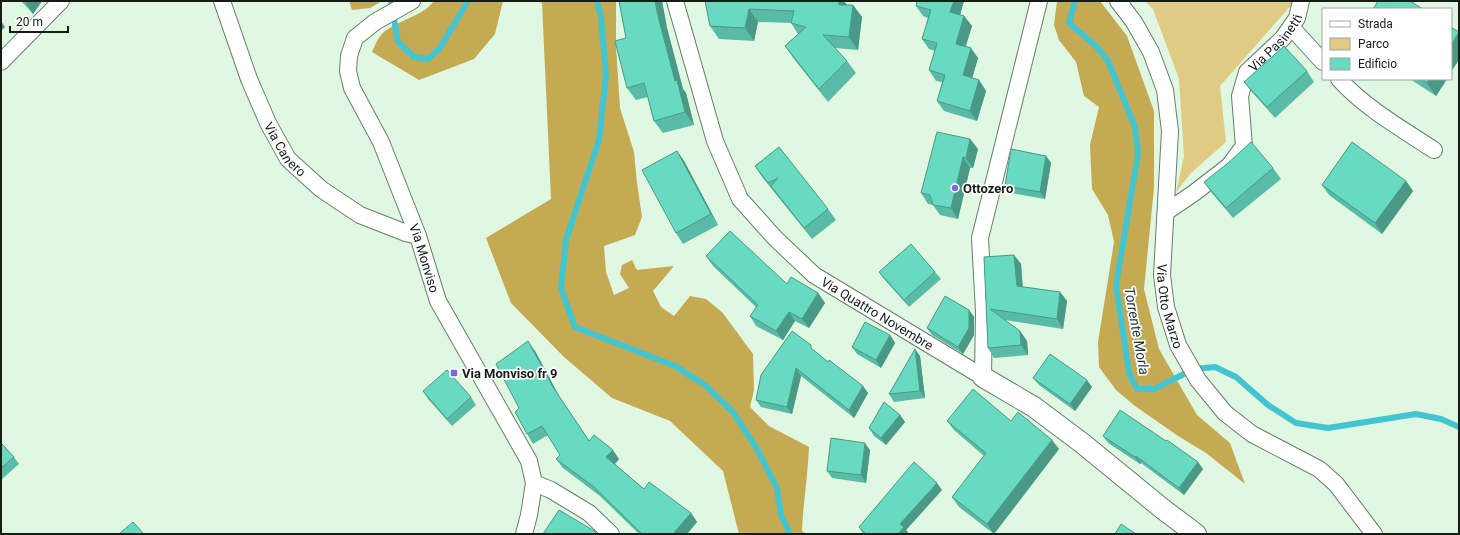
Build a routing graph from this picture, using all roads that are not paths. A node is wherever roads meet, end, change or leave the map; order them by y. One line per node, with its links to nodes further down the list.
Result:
1 (61, 1): 10 (street)
2 (222, 1): 14 (street, Via Canero)
3 (675, 1): 15 (street, Via Quattro Novembre)
4 (1038, 1): 15 (street)
5 (1118, 1): 13 (street, Via Otto Marzo)
6 (1302, 1): 8 (street, Via Pasinetti)
7 (411, 2): 14 (street, Via Monviso)
8 (1291, 26): 9 (street); 13 (street, Via Pasinetti)
9 (1322, 61)
10 (1, 62)
11 (1340, 80): 12 (street)
12 (1434, 150)
13 (1166, 212): 20 (street, Via Otto Marzo)
14 (418, 236): 16 (street, Via Monviso)
15 (983, 377): 19 (street, Via Quattro Novembre)
16 (534, 483): 17 (street, Via Monviso); 18 (street)
17 (524, 534)
18 (611, 534)
19 (1196, 534)
20 (1374, 534)

